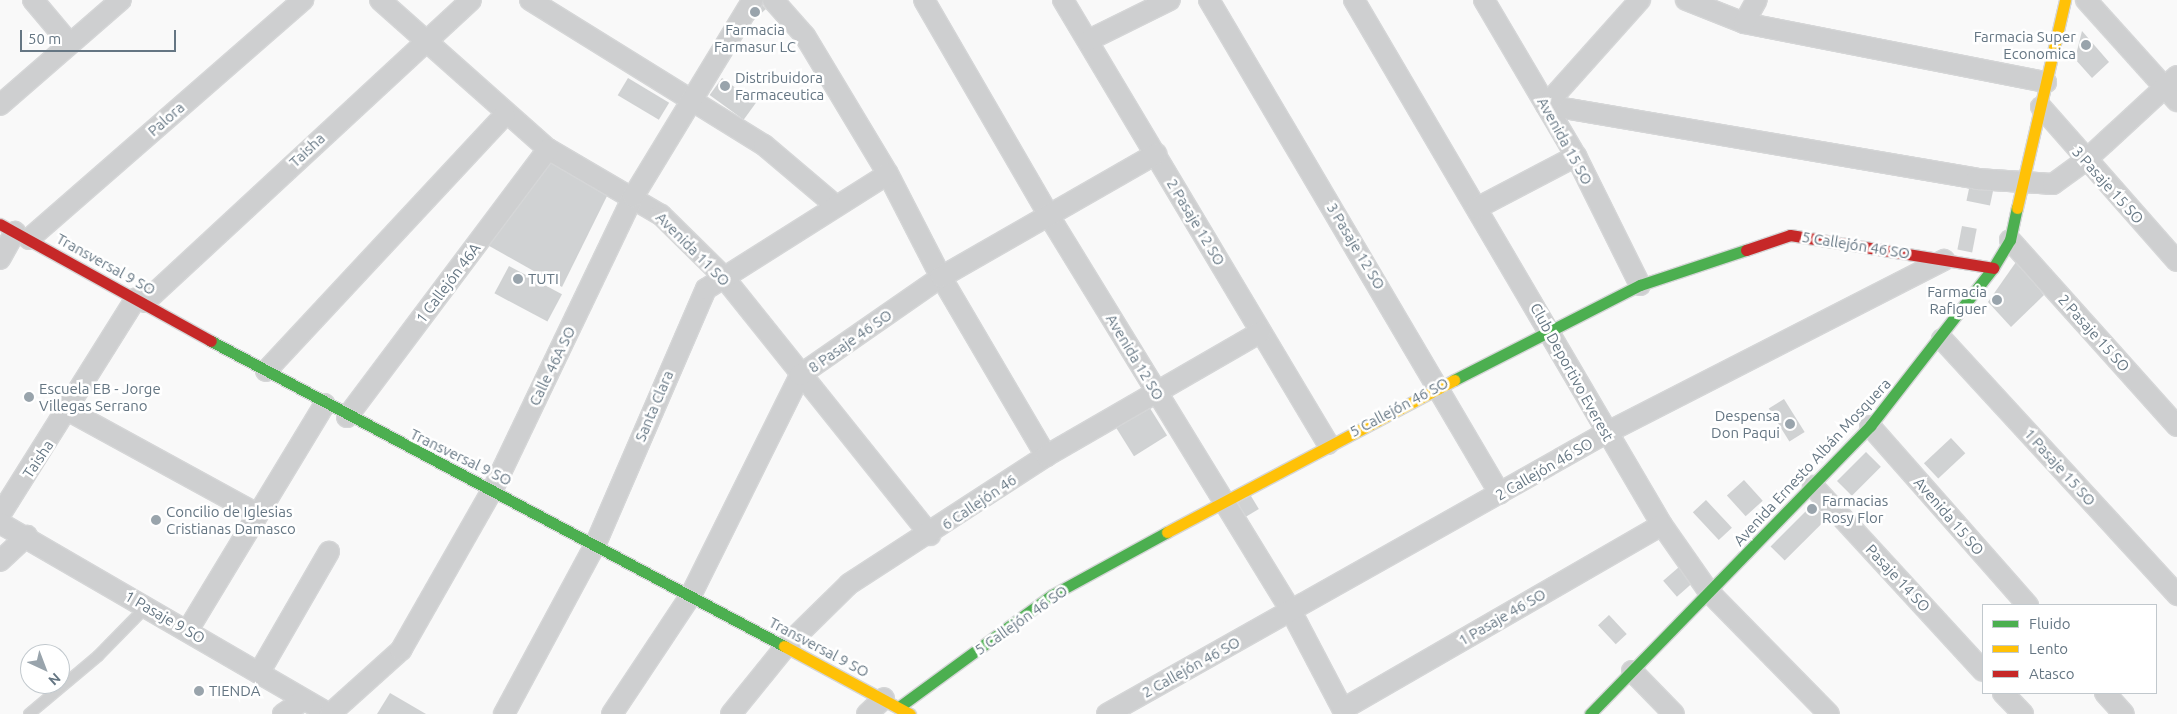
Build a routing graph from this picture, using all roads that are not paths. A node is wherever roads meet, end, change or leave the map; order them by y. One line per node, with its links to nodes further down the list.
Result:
1 (33, 0): 23 (street)
2 (121, 0): 23 (street)
3 (303, 0): 41 (street, Palora)
4 (380, 0): 21 (street, Avenida 11 SO)
5 (471, 0): 21 (street, Taisha)
6 (530, 0): 26 (street)
7 (774, 0): 35 (street)
8 (924, 0): 40 (street, Avenida 12 SO)
9 (1063, 0): 22 (street, 2 Pasaje 12 SO)
10 (1170, 0): 22 (street)
11 (1209, 0): 56 (street, 3 Pasaje 12 SO)
12 (1354, 0): 39 (street, Club Deportivo Everest)
13 (1484, 0): 28 (street, Avenida 15 SO)
14 (1640, 0): 28 (street)
15 (1686, 0): 20 (street)
16 (1757, 0): 20 (street)
17 (2065, 0): 24 (street, Avenida Ernesto Albán Mosquera)
18 (2086, 0): 25 (street)
19 (748, 1): 26 (street, Calle 46A SO)
20 (1744, 23): 24 (street)
21 (424, 40): 30 (street, Avenida 11 SO); 50 (street, Taisha)
22 (1089, 40): 32 (street, 2 Pasaje 12 SO)
23 (70, 44): 27 (street)
24 (2046, 82): 29 (street, Avenida Ernesto Albán Mosquera)
25 (2173, 88): 34 (street)
26 (689, 100): 37 (street, Calle 46A SO); 38 (street)
27 (0, 105)
28 (1546, 105): 33 (street, Avenida 15 SO); 36 (street)
29 (2040, 108): 34 (street, 3 Pasaje 15 SO); 36 (street, Avenida Ernesto Albán Mosquera)
30 (505, 115): 31 (street, Avenida 11 SO); 54 (street)
31 (548, 149): 37 (street, Avenida 11 SO); 60 (street, 1 Callejón 46A)
32 (1156, 154): 40 (street, 8 Pasaje 46 SO); 52 (street, 2 Pasaje 12 SO)
33 (1576, 156): 39 (street); 49 (street, Avenida 15 SO)
34 (2086, 160): 36 (street); 45 (street, 3 Pasaje 15 SO)
35 (888, 174): 38 (street, Santa Clara); 48 (street)
36 (2024, 186): 42 (street, Avenida Ernesto Albán Mosquera)
37 (633, 197): 47 (street, Avenida 11 SO); 67 (street, Calle 46A SO)
38 (835, 205): 47 (street, Santa Clara)
39 (1477, 208): 51 (street, Club Deportivo Everest)
40 (1049, 216): 48 (street, 8 Pasaje 46 SO); 57 (street, Avenida 12 SO)
41 (15, 232): 43 (street, Palora); 50 (street, Transversal 9 SO)
42 (2010, 240): 46 (street, Avenida Ernesto Albán Mosquera); 62 (street, 2 Pasaje 15 SO)
43 (0, 259)
44 (1944, 260): 46 (street); 49 (street, 5 Callejón 46 SO); 63 (street, 2 Callejón 46 SO)
45 (2177, 261)
46 (1993, 268): 53 (street, Avenida Ernesto Albán Mosquera)
47 (722, 275): 55 (street, Avenida 11 SO); 76 (street, Santa Clara)
48 (942, 277): 55 (street, 8 Pasaje 46 SO); 65 (street)
49 (1640, 285): 51 (street, 5 Callejón 46 SO)
50 (140, 300): 54 (street, Transversal 9 SO); 59 (street, Taisha)
51 (1549, 328): 56 (street, 5 Callejón 46 SO); 63 (street, Club Deportivo Everest)
52 (1261, 332): 57 (street, 6 Callejón 46); 64 (street, 2 Pasaje 12 SO)
53 (1942, 339): 61 (street, Avenida Ernesto Albán Mosquera); 81 (street, 1 Pasaje 15 SO)
54 (266, 371): 58 (street, Transversal 9 SO)
55 (800, 375): 74 (street, Avenida 11 SO); 80 (street, 8 Pasaje 46 SO)
56 (1439, 386): 64 (street, 5 Callejón 46 SO); 68 (street, 3 Pasaje 12 SO)
57 (1155, 391): 65 (street, 6 Callejón 46); 69 (street, Avenida 12 SO)
58 (324, 404): 60 (street, Transversal 9 SO); 70 (street)
59 (69, 411): 70 (street); 71 (street, Taisha)
60 (347, 417): 67 (street, Transversal 9 SO)
61 (1870, 426): 66 (street, Avenida Ernesto Albán Mosquera); 82 (street, Avenida 15 SO)
62 (2177, 426)
63 (1606, 433): 68 (street, 2 Callejón 46 SO); 73 (street, Club Deportivo Everest)
64 (1328, 444): 69 (street, 5 Callejón 46 SO)
65 (1046, 456): 74 (street, 6 Callejón 46)
66 (1813, 486): 79 (street, Avenida Ernesto Albán Mosquera); 87 (street, Pasaje 14 SO)
67 (493, 489): 76 (street, Transversal 9 SO); 97 (street, Calle 46A SO)
68 (1500, 494): 84 (street, 2 Callejón 46 SO)
69 (1224, 503): 84 (street, Avenida 12 SO); 93 (street, 5 Callejón 46 SO)
70 (255, 513): 85 (street)
71 (0, 515)
72 (0, 524): 75 (street, 1 Pasaje 9 SO)
73 (1662, 525): 79 (street, Club Deportivo Everest); 94 (street, 1 Pasaje 46 SO)
74 (930, 535): 86 (street, 6 Callejón 46)
75 (27, 536): 78 (street); 83 (street, 1 Pasaje 9 SO)
76 (596, 543): 80 (street, Transversal 9 SO); 98 (street, Santa Clara)
77 (329, 552): 89 (street)
78 (0, 561)
79 (1709, 592): 88 (street, Avenida Ernesto Albán Mosquera); 106 (street, Club Deportivo Everest)
80 (691, 595): 86 (street, Transversal 9 SO); 99 (street, 8 Pasaje 46 SO)
81 (2177, 595)
82 (2027, 604)
83 (147, 606): 85 (street, 1 Pasaje 9 SO); 95 (lane)
84 (1291, 611): 94 (street, Avenida 12 SO); 103 (street, 2 Callejón 46 SO)
85 (188, 630): 89 (street, 1 Pasaje 9 SO)
86 (786, 646): 93 (street, Transversal 9 SO); 100 (street, 6 Callejón 46)
87 (1982, 670)
88 (1632, 671): 104 (street, Avenida Ernesto Albán Mosquera); 105 (street)
89 (259, 673): 92 (street, 1 Pasaje 9 SO)
90 (2004, 694): 107 (street)
91 (2106, 694): 108 (street)
92 (304, 700): 96 (street); 97 (street, 1 Pasaje 9 SO)
93 (892, 703): 101 (street, 5 Callejón 46 SO); 102 (street, Transversal 9 SO)
94 (1344, 712)
95 (29, 714)
96 (283, 714)
97 (330, 714)
98 (504, 714)
99 (612, 714)
100 (731, 714)
101 (867, 714)
102 (910, 714)
103 (1107, 714)
104 (1590, 714)
105 (1674, 714)
106 (1829, 714)
107 (2023, 714)
108 (2124, 714)

